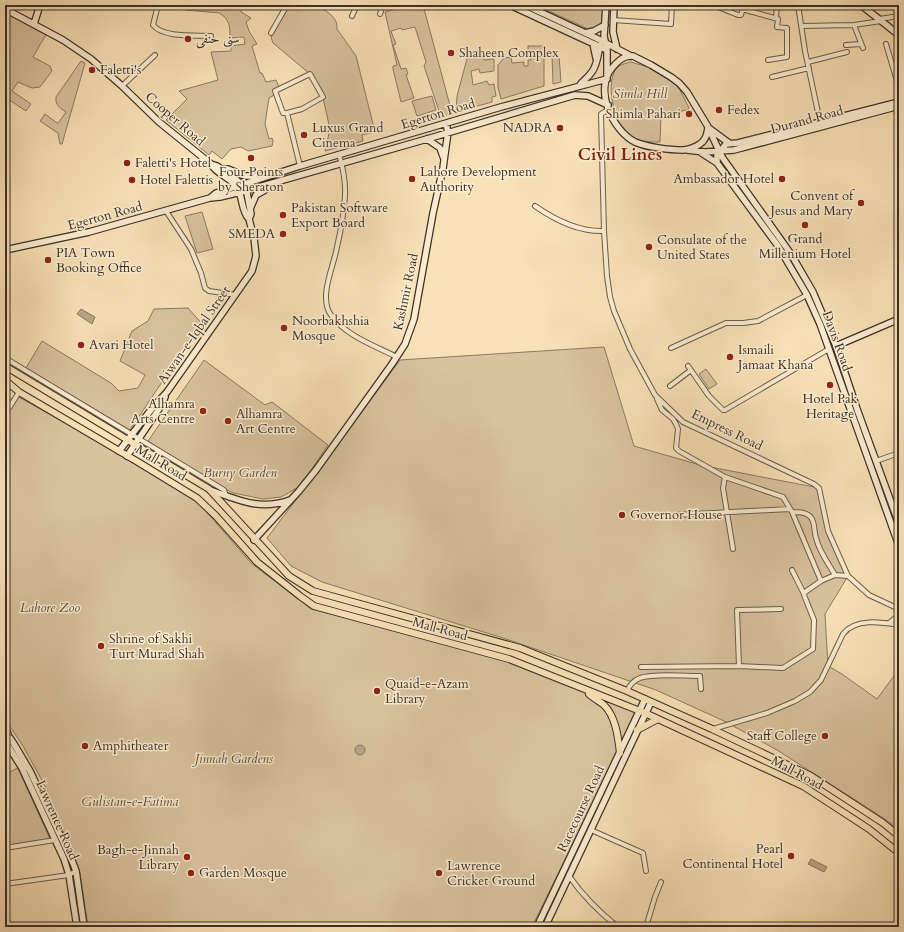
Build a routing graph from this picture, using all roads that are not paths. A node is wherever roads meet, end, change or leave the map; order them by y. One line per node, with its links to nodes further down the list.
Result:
1 (40, 5): 23 (main road)
2 (158, 5): 30 (street)
3 (287, 5): 27 (street)
4 (357, 5): 18 (street)
5 (384, 5): 17 (street)
6 (510, 5): 32 (main road)
7 (524, 5): 28 (main road)
8 (606, 5): 24 (main road)
9 (614, 5): 21 (main road)
10 (672, 5): 21 (street)
11 (713, 5): 15 (street)
12 (777, 5): 20 (street)
13 (798, 5): 26 (street)
14 (861, 5): 22 (main road)
15 (743, 7): 20 (street)
16 (5, 9): 23 (main road, Cooper Road)
17 (380, 14)
18 (352, 16)
19 (899, 16): 22 (street)
20 (776, 18): 42 (street)
21 (613, 20): 36 (main road)
22 (880, 20): 25 (street); 29 (main road)
23 (34, 24): 48 (main road, Cooper Road)
24 (605, 25): 28 (main road); 31 (main road)
25 (854, 25): 26 (street); 34 (street)
26 (801, 26): 43 (street)
27 (271, 33)
28 (585, 33): 31 (main road)
29 (899, 35)
30 (211, 36)
31 (603, 40): 35 (main road); 36 (main road); 37 (main road)
32 (593, 44): 35 (main road); 41 (main road)
33 (886, 44): 49 (street)
34 (846, 45)
35 (600, 47): 37 (main road); 41 (main road)
36 (617, 49): 40 (main road)
37 (607, 50): 45 (main road)
38 (847, 52): 43 (street)
39 (155, 55): 48 (street)
40 (631, 56): 45 (main road); 56 (main road)
41 (596, 58): 47 (main road)
42 (768, 60)
43 (808, 62): 44 (street)
44 (809, 68): 46 (street); 54 (street)
45 (607, 77): 47 (main road, Egerton Road); 52 (main road)
46 (772, 77)
47 (580, 85): 55 (main road, Egerton Road)
48 (122, 86): 67 (main road, Cooper Road)
49 (899, 88)
50 (899, 102): 54 (main road, Durand Road)
51 (899, 106): 62 (main road, Durand Road)
52 (608, 107): 57 (main road, Egerton Road); 60 (main road); 80 (street, Empress Road)
53 (287, 113): 53 (street); 68 (street)
54 (820, 122): 59 (main road, Durand Road)
55 (446, 124): 57 (main road, Kashmir Road); 63 (main road, Egerton Road)
56 (708, 128): 59 (main road); 60 (main road); 62 (main road, Davis Road)
57 (448, 132): 58 (main road, Egerton Road); 64 (main road, Kashmir Road)
58 (427, 139): 64 (main road); 65 (main road, Egerton Road)
59 (729, 143): 62 (main road)
60 (684, 150): 61 (main road, Durand Road)
61 (700, 152): 62 (main road, Durand Road); 66 (main road, Davis Road)
62 (719, 152): 66 (main road); 85 (main road, Davis Road)
63 (339, 154): 65 (street); 68 (main road, Egerton Road)
64 (444, 159): 88 (main road, Kashmir Road)
65 (342, 163): 71 (main road, Egerton Road); 88 (street)
66 (717, 163): 83 (main road, Davis Road)
67 (211, 164): 69 (main road, Cooper Road); 72 (main road, Cooper Road)
68 (300, 166): 70 (main road, Egerton Road)
69 (221, 170): 70 (main road); 72 (main road, Cooper Road)
70 (267, 176): 72 (main road, Egerton Road)
71 (271, 184): 73 (main road, Egerton Road); 77 (main road)
72 (238, 185): 73 (main road, Aiwan-e-Iqbal Street); 74 (main road, Aiwan-e-Iqbal Street); 75 (main road, Egerton Road)
73 (245, 191): 74 (main road, Egerton Road); 77 (main road, Aiwan-e-Iqbal Street)
74 (239, 192): 75 (main road, Egerton Road); 79 (main road, Aiwan-e-Iqbal Street)
75 (210, 198): 78 (main road, Egerton Road)
76 (535, 206): 80 (street)
77 (250, 209): 79 (main road, Aiwan-e-Iqbal Street)
78 (166, 211): 81 (main road, Egerton Road); 82 (street)
79 (249, 220): 82 (main road, Aiwan-e-Iqbal Street)
80 (604, 231): 97 (street, Empress Road)
81 (5, 250)
82 (236, 294): 96 (main road, Aiwan-e-Iqbal Street)
83 (807, 295): 86 (street); 87 (main road, Davis Road)
84 (899, 319): 85 (main road)
85 (836, 346): 106 (main road, Davis Road)
86 (671, 348)
87 (829, 349): 92 (street); 116 (main road, Davis Road)
88 (397, 357): 110 (main road, Kashmir Road)
89 (5, 358): 99 (street)
90 (5, 366): 101 (main road, Mall Road)
91 (688, 366): 92 (street)
92 (691, 370): 94 (street)
93 (5, 380): 95 (main road, Mall Road)
94 (670, 386)
95 (19, 392): 98 (street); 103 (main road, Mall Road)
96 (167, 392): 99 (main road, Aiwan-e-Iqbal Street); 100 (main road)
97 (654, 395): 107 (street); 120 (street, Empress Road)
98 (5, 413)
99 (132, 434): 100 (street); 101 (main road, Aiwan-e-Iqbal Street)
100 (139, 439): 102 (main road); 109 (street)
101 (127, 440): 102 (main road, Mall Road); 103 (main road, Aiwan-e-Iqbal Street)
102 (135, 446): 105 (main road); 108 (main road, Mall Road)
103 (119, 451): 105 (main road, Mall Road)
104 (899, 453): 106 (street)
105 (127, 456): 131 (main road, Mall Road)
106 (876, 461): 114 (main road, Davis Road)
107 (725, 477): 111 (street); 112 (street)
108 (209, 489): 109 (main road); 115 (main road, Mall Road)
109 (226, 496): 110 (main road)
110 (290, 500): 115 (main road, Kashmir Road)
111 (791, 511): 112 (street); 119 (street); 121 (street)
112 (727, 512): 113 (street); 117 (street)
113 (675, 515)
114 (899, 524)
115 (254, 540): 132 (main road, Mall Road)
116 (899, 546)
117 (733, 550)
118 (792, 570): 122 (street)
119 (835, 575): 120 (street); 121 (street)
120 (848, 576): 124 (street, Empress Road)
121 (821, 581): 122 (street)
122 (804, 594): 128 (street)
123 (781, 609): 128 (street)
124 (899, 609)
125 (899, 615): 126 (street)
126 (889, 623): 127 (street); 137 (street)
127 (899, 625)
128 (739, 666): 129 (street)
129 (641, 667)
130 (702, 689): 132 (street)
131 (584, 690): 134 (main road, Mall Road); 140 (main road)
132 (627, 691): 133 (main road, Mall Road)
133 (648, 700): 134 (main road, Racecourse Road); 137 (main road, Mall Road)
134 (642, 712): 135 (main road, Mall Road); 138 (main road, Racecourse Road); 140 (main road, Racecourse Road)
135 (658, 719): 138 (main road); 145 (main road, Mall Road)
136 (5, 727): 139 (main road, Lawrence Road)
137 (712, 729): 142 (main road, Mall Road)
138 (638, 730): 141 (main road, Racecourse Road)
139 (6, 739): 143 (main road, Lawrence Road); 146 (main road)
140 (620, 753): 154 (main road, Racecourse Road)
141 (591, 830): 147 (street); 149 (main road, Racecourse Road)
142 (899, 836)
143 (55, 840): 144 (street); 148 (main road, Lawrence Road)
144 (5, 848)
145 (899, 853)
146 (76, 871): 148 (street); 153 (main road)
147 (646, 871)
148 (69, 875): 151 (street); 152 (main road, Lawrence Road)
149 (569, 876): 155 (main road, Racecourse Road); 156 (street)
150 (661, 882): 157 (street)
151 (5, 884)
152 (77, 927)
153 (84, 927)
154 (537, 927)
155 (545, 927)
156 (618, 927)
157 (646, 927)

